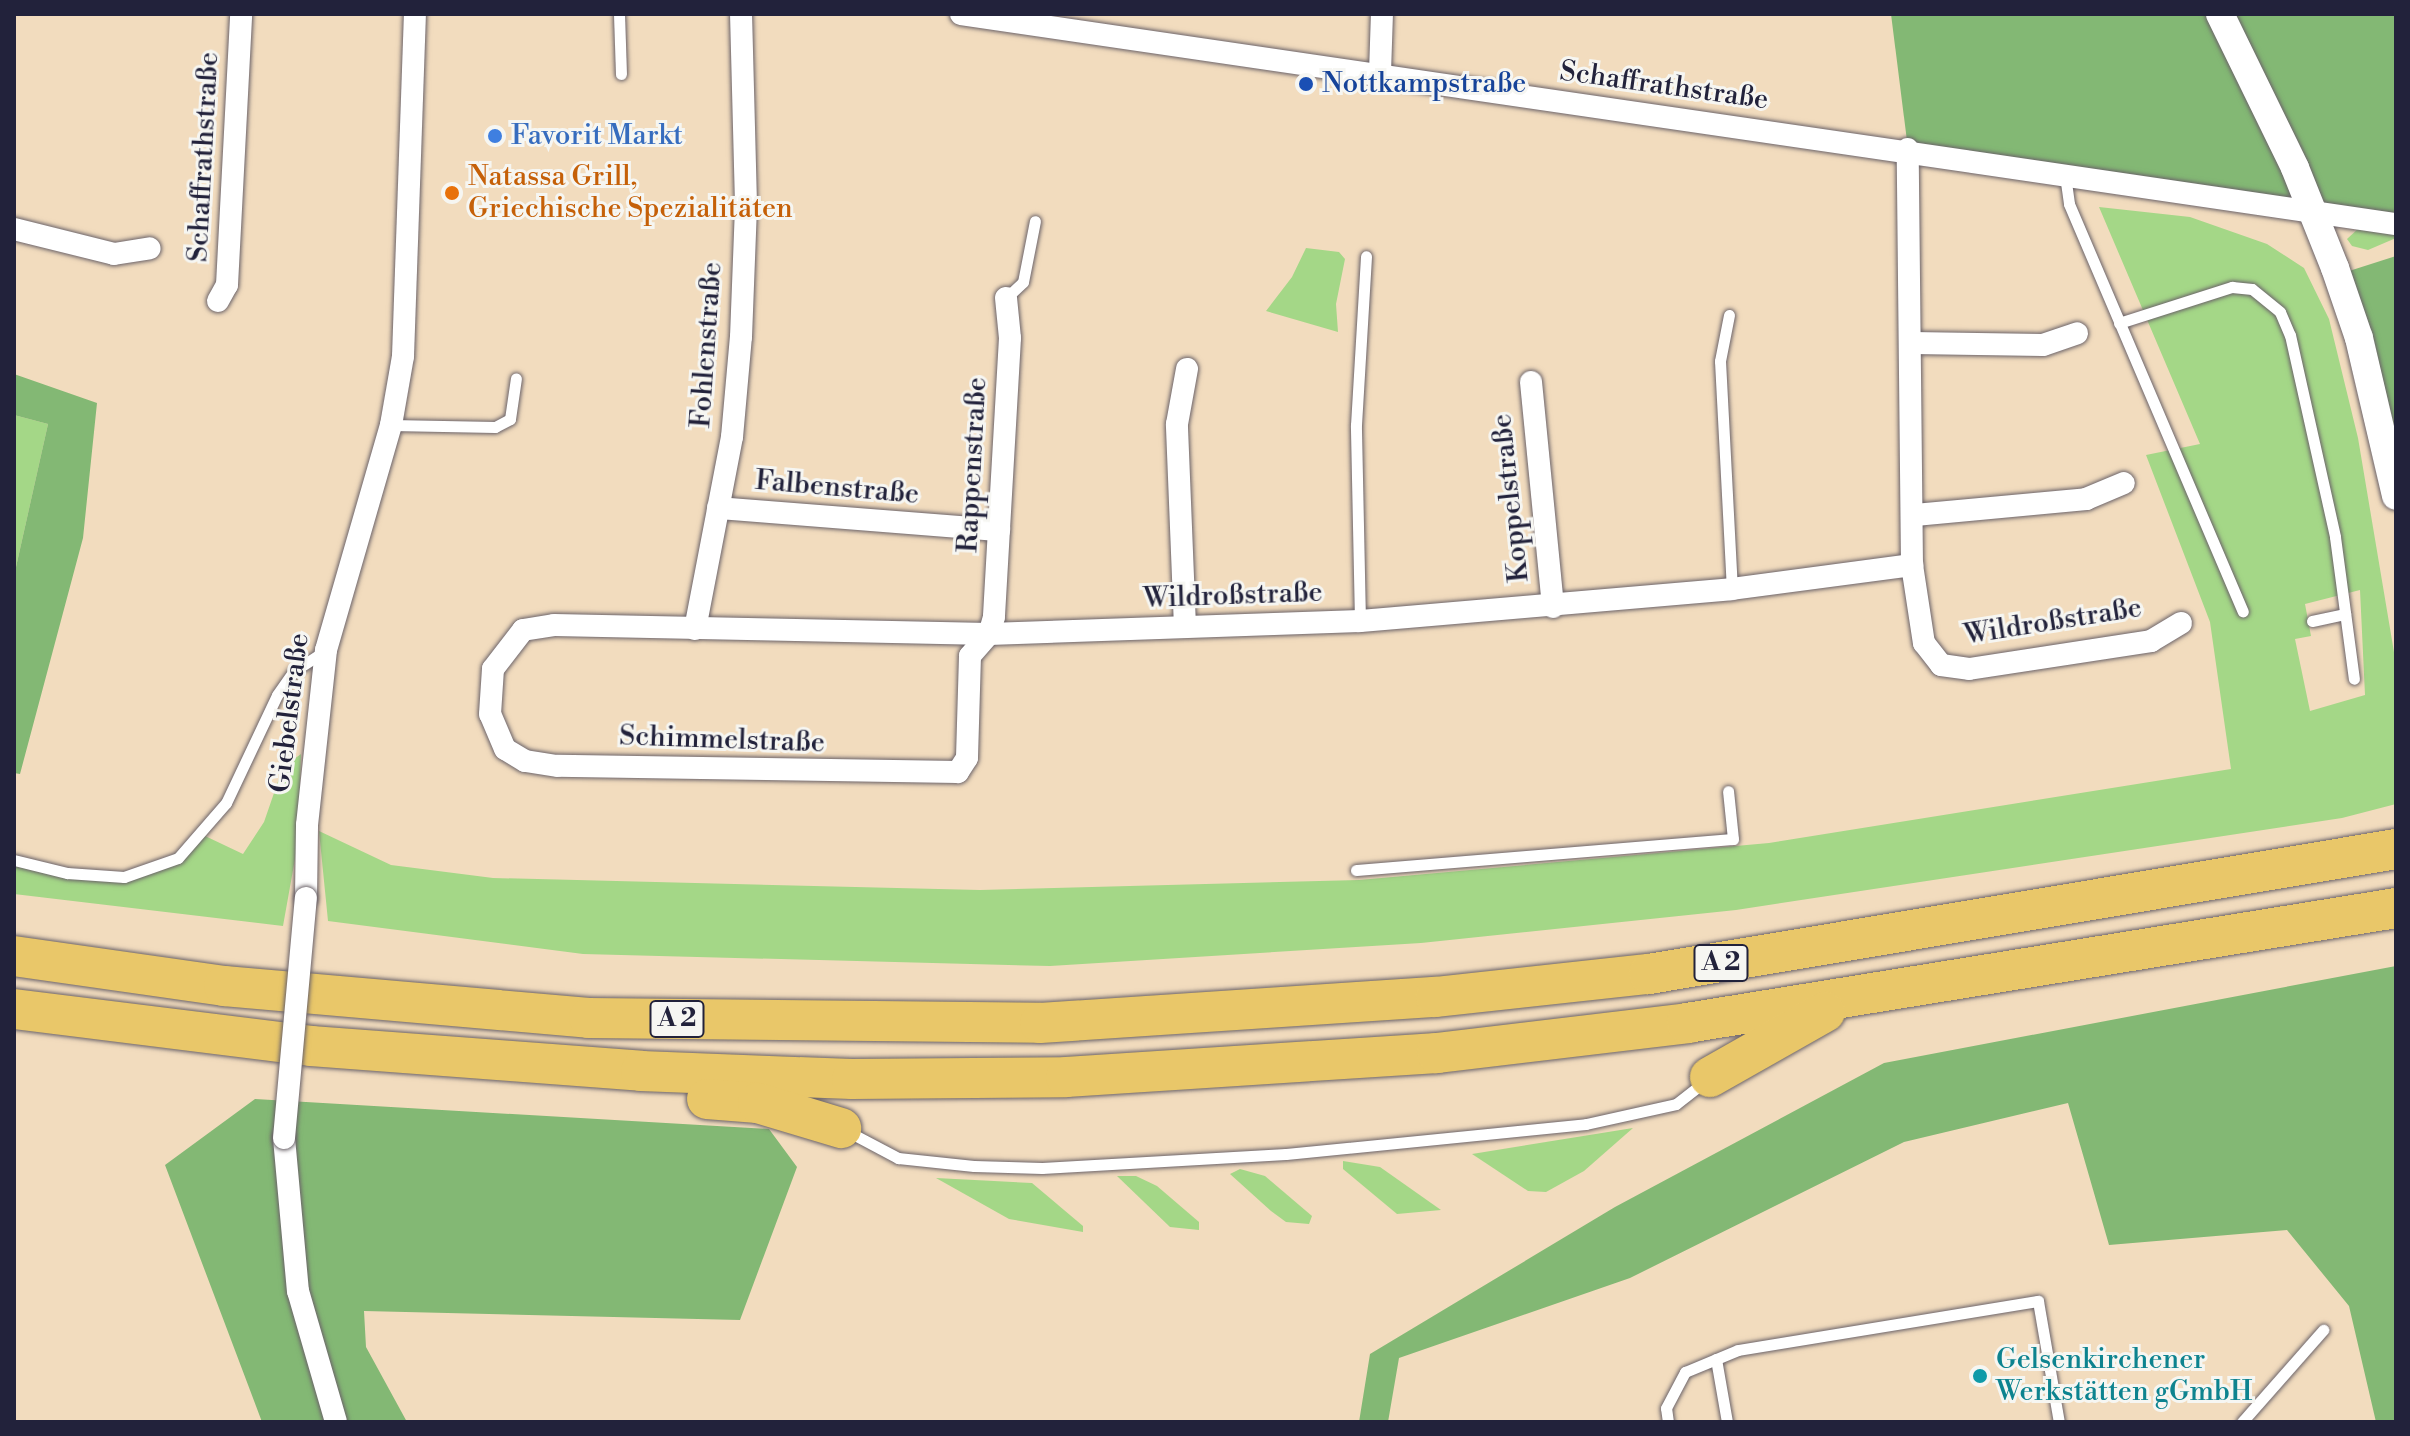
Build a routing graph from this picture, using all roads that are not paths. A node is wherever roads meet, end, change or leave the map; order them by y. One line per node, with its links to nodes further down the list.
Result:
1 (241, 14): 19 (street, Schaffrathstraße)
2 (415, 14): 27 (street, Giebelstraße)
3 (619, 14): 9 (lane)
4 (741, 14): 30 (street, Fohlenstraße)
5 (961, 14): 8 (street, Schaffrathstraße)
6 (1382, 14): 8 (street)
7 (2220, 14): 12 (street)
8 (1380, 73): 10 (street, Schaffrathstraße)
9 (621, 74)
10 (1908, 149): 11 (street, Schaffrathstraße); 23 (street, Wildroßstraße)
11 (2065, 175): 12 (street, Schaffrathstraße); 21 (lane)
12 (2310, 210): 14 (street, Schaffrathstraße); 29 (street)
13 (1035, 221): 18 (lane)
14 (2396, 224)
15 (14, 229): 16 (street)
16 (150, 248)
17 (1366, 256): 38 (lane)
18 (1006, 298): 32 (street, Rappenstraße)
19 (218, 301)
20 (1729, 315): 34 (lane)
21 (2119, 323): 36 (lane); 37 (lane)
22 (2077, 333): 23 (street)
23 (1912, 343): 31 (street, Wildroßstraße)
24 (1187, 369): 42 (street)
25 (516, 378): 27 (lane)
26 (1531, 382): 35 (street, Koppelstraße)
27 (391, 425): 45 (street, Giebelstraße)
28 (2124, 483): 31 (street)
29 (2396, 496)
30 (718, 508): 32 (street, Falbenstraße); 43 (street, Fohlenstraße)
31 (1915, 515): 33 (street, Wildroßstraße)
32 (999, 530): 44 (street, Rappenstraße)
33 (1912, 565): 34 (street, Wildroßstraße); 40 (street, Wildroßstraße)
34 (1732, 589): 35 (street, Wildroßstraße)
35 (1553, 607): 38 (street, Wildroßstraße)
36 (2243, 611)
37 (2345, 614): 39 (lane); 46 (lane)
38 (1360, 621): 42 (street, Wildroßstraße)
39 (2312, 621)
40 (2181, 623)
41 (554, 625): 43 (street, Wildroßstraße); 44 (street, Schimmelstraße)
42 (1185, 627): 44 (street, Wildroßstraße)
43 (695, 629): 44 (street, Wildroßstraße)
44 (989, 634)
45 (326, 650): 49 (lane); 60 (street, Giebelstraße, bridge)
46 (2354, 679)
47 (1728, 791): 50 (lane)
48 (2396, 849): 52 (highway, A 2)
49 (14, 860)
50 (1356, 870)
51 (2396, 908): 53 (highway, A 2)
52 (14, 956)
53 (1846, 1000): 55 (highway, A 2); 56 (highway)
54 (14, 1009): 55 (highway, A 2)
55 (641, 1071): 57 (highway)
56 (1710, 1077): 57 (lane)
57 (841, 1128)
58 (2323, 1330): 64 (lane)
59 (1716, 1359): 61 (lane); 62 (lane); 63 (lane)
60 (336, 1422)
61 (1668, 1422)
62 (1727, 1422)
63 (2059, 1422)
64 (2242, 1422)

